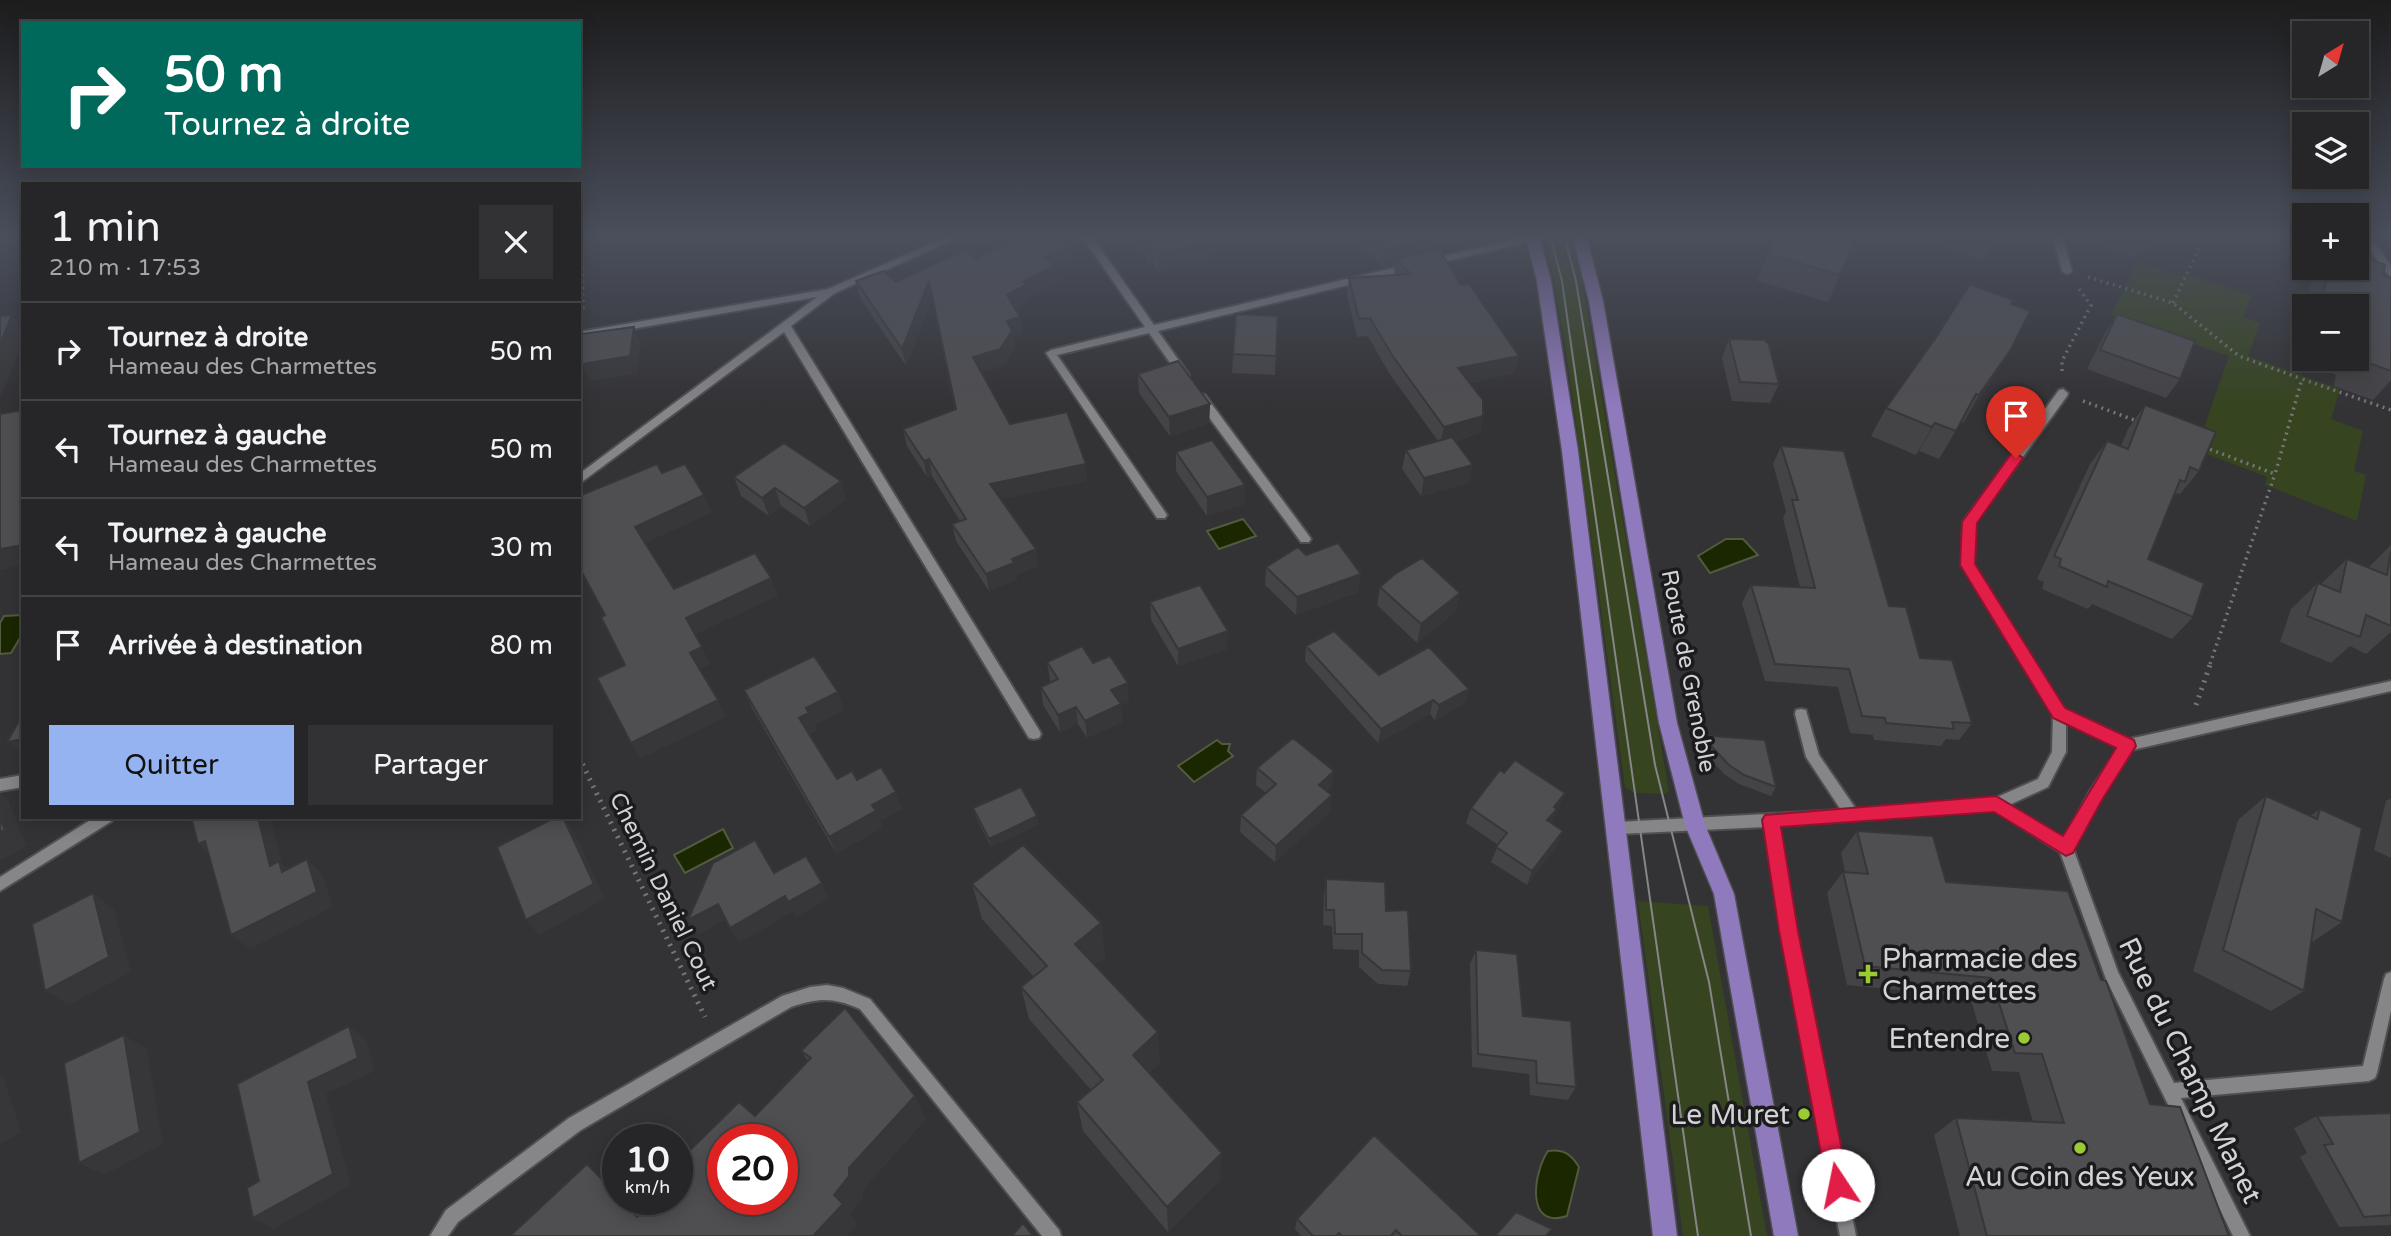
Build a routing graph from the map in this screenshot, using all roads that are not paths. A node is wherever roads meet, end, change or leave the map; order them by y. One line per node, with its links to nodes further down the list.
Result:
1 (822, 293): 9 (street)
2 (830, 293): 7 (street)
3 (1125, 293): 8 (street)
4 (1302, 293): 8 (street)
5 (1546, 293): 27 (main road)
6 (1594, 293): 26 (main road, Route de Grenoble)
7 (786, 326): 12 (street); 18 (street)
8 (1150, 330): 10 (street); 14 (lane)
9 (581, 335)
10 (1051, 353): 13 (lane)
11 (2063, 393): 16 (street)
12 (581, 479)
13 (1161, 515)
14 (1305, 539)
15 (2391, 685): 19 (street)
16 (2059, 713): 19 (street); 22 (street)
17 (1801, 714): 23 (street)
18 (1034, 734)
19 (2128, 746): 28 (street)
20 (21, 781): 21 (street)
21 (0, 785)
22 (1996, 804): 23 (street); 28 (street)
23 (1853, 816): 25 (street)
24 (104, 819): 29 (street)
25 (1771, 820): 26 (street); 36 (street)
26 (1695, 825): 27 (street); 35 (main road, Route de Grenoble)
27 (1618, 828): 34 (main road)
28 (2066, 848): 31 (street, Rue du Champ Manet)
29 (0, 885)
30 (2391, 979): 31 (street)
31 (2172, 1091): 37 (street, Rue du Champ Manet)
32 (438, 1236): 33 (street)
33 (1053, 1236)
34 (1665, 1236)
35 (1786, 1236)
36 (1848, 1236)
37 (2242, 1236)

